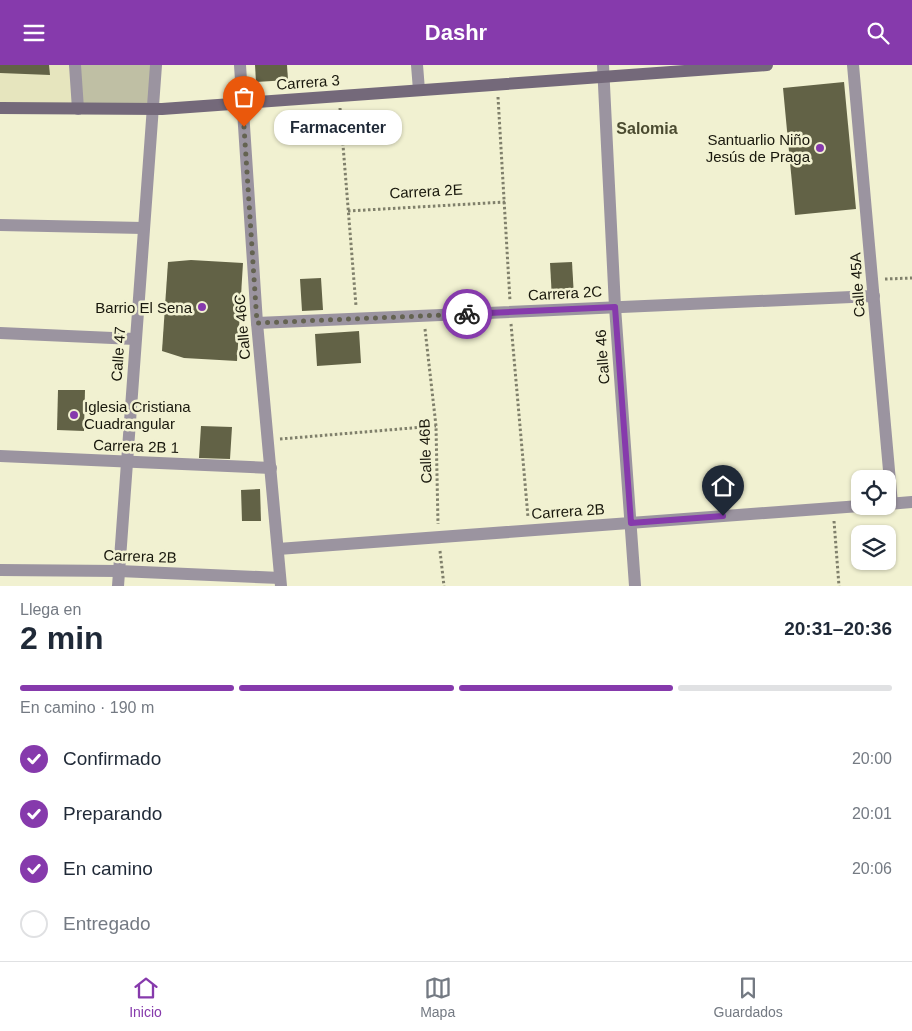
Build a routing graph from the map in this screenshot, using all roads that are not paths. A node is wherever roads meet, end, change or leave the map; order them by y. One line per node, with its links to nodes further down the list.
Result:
1 (75, 65): 11 (street)
2 (156, 65): 12 (street, Calle 47)
3 (240, 65): 9 (street, Calle 46C)
4 (418, 65): 8 (street)
5 (767, 65): 7 (street, Carrera 3)
6 (853, 65): 15 (street, Calle 45A)
7 (603, 71): 8 (street, Carrera 3); 16 (street, Calle 46)
8 (419, 90): 9 (street, Carrera 3)
9 (242, 103): 12 (street, Carrera 3); 17 (street, Calle 46C)
10 (0, 107): 11 (street, Carrera 3)
11 (78, 109): 12 (street, Carrera 3)
12 (151, 109): 14 (street, Calle 47)
13 (0, 225): 14 (street)
14 (143, 228): 19 (street, Calle 47)
15 (874, 295): 16 (street, Carrera 2C); 23 (street, Calle 45A)
16 (615, 307): 17 (street, Carrera 2C); 27 (street, Calle 46)
17 (257, 323): 22 (street, Calle 46C)
18 (0, 333): 19 (street)
19 (135, 339): 21 (street, Calle 47)
20 (0, 456): 21 (street, Carrera 2B 1)
21 (127, 463): 22 (street, Carrera 2B 1); 30 (street, Calle 47)
22 (271, 467): 28 (street, Calle 46C)
23 (887, 470)
24 (912, 502): 25 (street)
25 (896, 503)
26 (851, 507): 27 (street, Carrera 2B)
27 (631, 523): 28 (street, Carrera 2B); 33 (street, Calle 46)
28 (278, 549): 31 (street, Calle 46C)
29 (0, 570): 30 (street, Carrera 2B)
30 (120, 571): 31 (street, Carrera 2B); 32 (street, Calle 47)
31 (280, 582)
32 (118, 586)
33 (635, 586)

